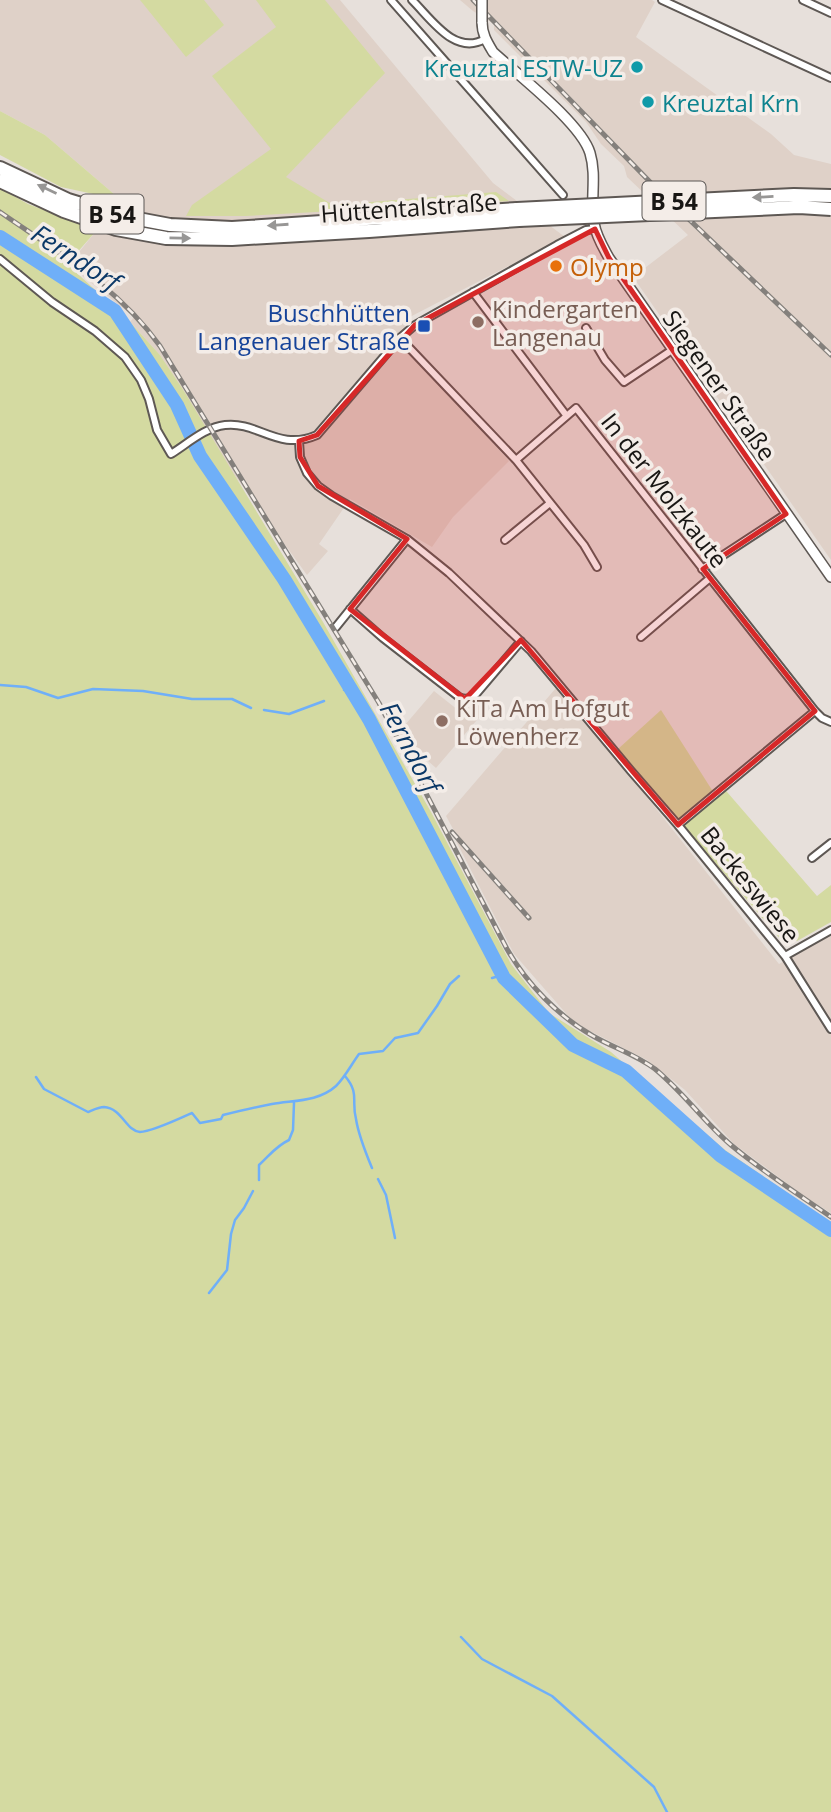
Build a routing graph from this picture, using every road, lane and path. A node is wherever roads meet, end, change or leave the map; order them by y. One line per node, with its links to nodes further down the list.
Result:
1 (391, 0): 11 (street)
2 (412, 0): 7 (street)
3 (482, 0): 7 (main road, bridge)
4 (662, 0): 8 (street)
5 (803, 0): 6 (street)
6 (831, 13)
7 (485, 39): 15 (main road, Siegener Straße)
8 (831, 78)
9 (0, 168): 14 (highway, Hüttentalstraße / B 54, one-way to 9)
10 (0, 181): 14 (highway, Hüttentalstraße / B 54, one-way to 14)
11 (563, 195)
12 (831, 196): 14 (highway, Hüttentalstraße / B 54, one-way to 14, bridge)
13 (831, 209): 14 (highway, Hüttentalstraße / B 54, bridge)
14 (518, 215)
15 (595, 229): 17 (street); 20 (main road, Siegener Straße)
16 (0, 259): 22 (street)
17 (472, 292): 19 (street); 21 (street, In der Molzkaute)
18 (586, 328): 20 (street)
19 (400, 338): 22 (street); 23 (street)
20 (672, 350): 25 (main road, Siegener Straße)
21 (566, 415): 23 (street); 29 (street, In der Molzkaute)
22 (299, 441): 26 (street, Backeswiese)
23 (516, 460): 24 (street)
24 (550, 503): 27 (street); 28 (street)
25 (786, 514): 29 (street); 30 (main road, Siegener Straße)
26 (408, 539): 32 (street); 35 (street, Backeswiese)
27 (505, 540)
28 (597, 567)
29 (702, 569): 31 (street, In der Molzkaute)
30 (831, 577)
31 (710, 578): 34 (street); 36 (street, In der Molzkaute)
32 (350, 610): 33 (street); 35 (street)
33 (336, 627)
34 (640, 637)
35 (521, 641): 38 (street, Backeswiese)
36 (815, 711): 37 (street, In der Molzkaute); 38 (street)
37 (831, 722)
38 (678, 825): 42 (street, Backeswiese)
39 (831, 843): 40 (street)
40 (812, 858)
41 (831, 930): 42 (street)
42 (785, 957): 43 (street, Backeswiese)
43 (831, 1030)

